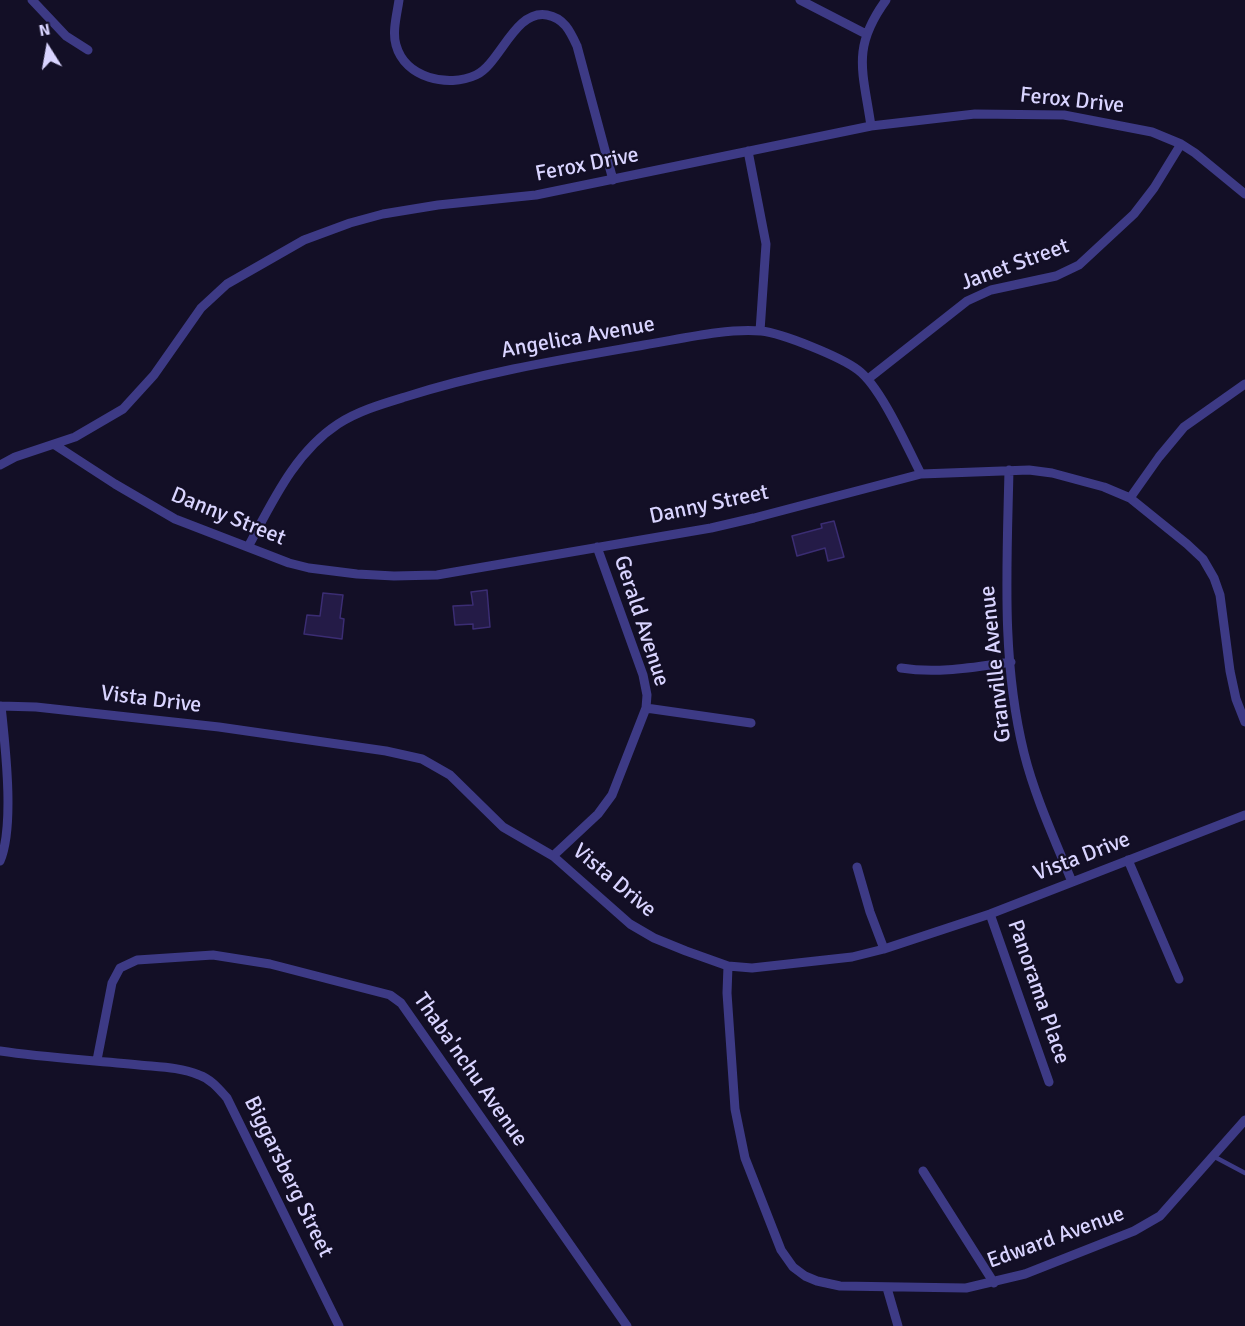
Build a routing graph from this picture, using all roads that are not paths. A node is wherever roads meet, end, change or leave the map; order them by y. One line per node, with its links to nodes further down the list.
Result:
1 (32, 0): 6 (street)
2 (399, 0): 10 (street)
3 (800, 0): 5 (street)
4 (886, 0): 5 (street)
5 (866, 34): 7 (street)
6 (88, 50)
7 (871, 126): 8 (street, Ferox Drive); 9 (street, Ferox Drive)
8 (1181, 144): 11 (street, Ferox Drive); 13 (street, Janet Street)
9 (748, 151): 10 (street, Ferox Drive); 12 (street)
10 (613, 180): 15 (street, Ferox Drive)
11 (1245, 194)
12 (760, 331): 13 (street, Angelica Avenue); 20 (street, Angelica Avenue)
13 (868, 379): 18 (street, Angelica Avenue)
14 (1245, 384): 19 (street)
15 (55, 445): 16 (street, Ferox Drive); 20 (street, Danny Street)
16 (0, 465)
17 (1009, 470): 18 (street, Danny Street); 19 (street, Danny Street); 22 (street, Granville Avenue)
18 (921, 474): 21 (street, Danny Street)
19 (1130, 498): 26 (street, Danny Street)
20 (248, 547): 21 (street, Danny Street)
21 (597, 547): 25 (street, Gerald Avenue)
22 (1011, 662): 23 (street); 33 (street, Granville Avenue)
23 (901, 668)
24 (0, 706): 29 (street, Vista Drive); 31 (street)
25 (646, 708): 27 (street); 29 (street, Gerald Avenue)
26 (1245, 722)
27 (752, 723)
28 (1245, 815): 30 (street, Vista Drive)
29 (553, 855): 36 (street, Vista Drive)
30 (1128, 860): 33 (street, Vista Drive); 37 (street)
31 (0, 861)
32 (857, 867): 35 (street)
33 (1072, 882): 34 (street, Vista Drive)
34 (990, 914): 35 (street, Vista Drive); 40 (street, Panorama Place)
35 (884, 949): 36 (street, Vista Drive)
36 (728, 966): 46 (street, Edward Avenue)
37 (1179, 980)
38 (0, 1051): 39 (street, Biggarsberg Street)
39 (97, 1060): 47 (street, Biggarsberg Street); 48 (street, Thaba'nchu Avenue)
40 (1049, 1082)
41 (1245, 1121): 42 (street, Edward Avenue)
42 (1213, 1156): 44 (lane); 45 (street, Edward Avenue)
43 (923, 1172): 45 (street)
44 (1245, 1173)
45 (994, 1283): 46 (street, Edward Avenue)
46 (887, 1288): 49 (street)
47 (339, 1326)
48 (627, 1326)
49 (898, 1326)

